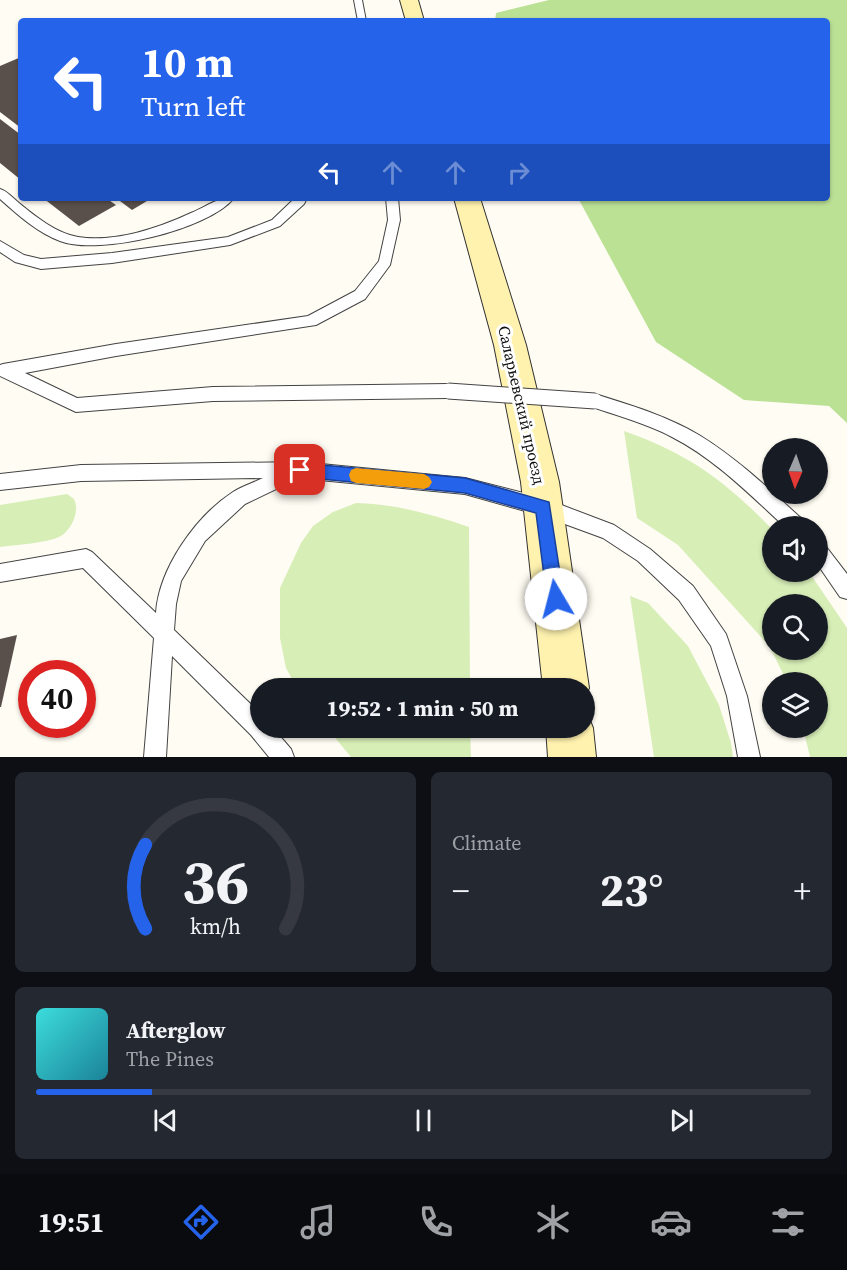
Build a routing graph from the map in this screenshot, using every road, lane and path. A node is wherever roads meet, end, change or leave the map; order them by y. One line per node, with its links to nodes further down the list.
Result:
1 (358, 0): 3 (lane)
2 (409, 0): 4 (street)
3 (361, 18)
4 (414, 18)
5 (0, 193): 6 (lane)
6 (225, 201)
7 (298, 201): 10 (lane)
8 (392, 201): 11 (lane)
9 (468, 201): 14 (street, Саларьевский проезд)
10 (0, 246)
11 (2, 370): 15 (lane, bridge)
12 (300, 470): 13 (lane); 14 (lane); 19 (lane)
13 (0, 482)
14 (543, 507): 20 (street, Саларьевский проезд); 25 (lane)
15 (785, 516)
16 (828, 564): 18 (lane)
17 (0, 573): 19 (lane)
18 (847, 590)
19 (165, 636): 22 (lane); 23 (lane)
20 (565, 678)
21 (570, 738): 24 (street)
22 (155, 757)
23 (283, 757)
24 (572, 757)
25 (749, 757)

